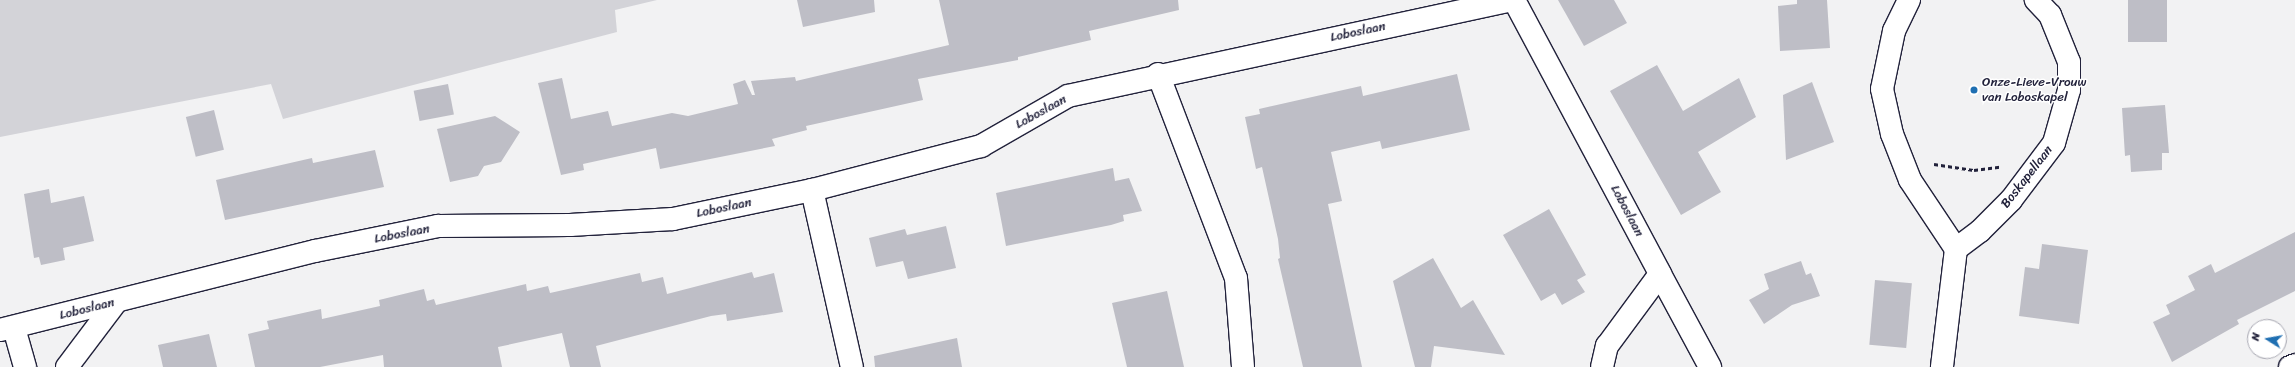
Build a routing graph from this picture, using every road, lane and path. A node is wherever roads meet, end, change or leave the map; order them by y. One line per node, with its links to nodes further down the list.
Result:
1 (1512, 0): 4 (street, Loboslaan); 9 (street, Loboslaan)
2 (1909, 0): 8 (street)
3 (2036, 0): 8 (street, Boskapellaan)
4 (1158, 74): 7 (street, Loboslaan); 16 (street)
5 (1926, 159): 6 (path)
6 (2004, 166)
7 (812, 190): 10 (street, Loboslaan); 15 (street)
8 (1956, 249): 19 (street)
9 (1660, 274): 17 (street); 18 (street, Loboslaan)
10 (116, 302): 11 (street, Loboslaan); 14 (street)
11 (7, 329): 13 (street)
12 (2295, 364): 20 (street)
13 (25, 367)
14 (67, 367)
15 (852, 367)
16 (1243, 367)
17 (1602, 367)
18 (1710, 367)
19 (1942, 367)
20 (2290, 367)

